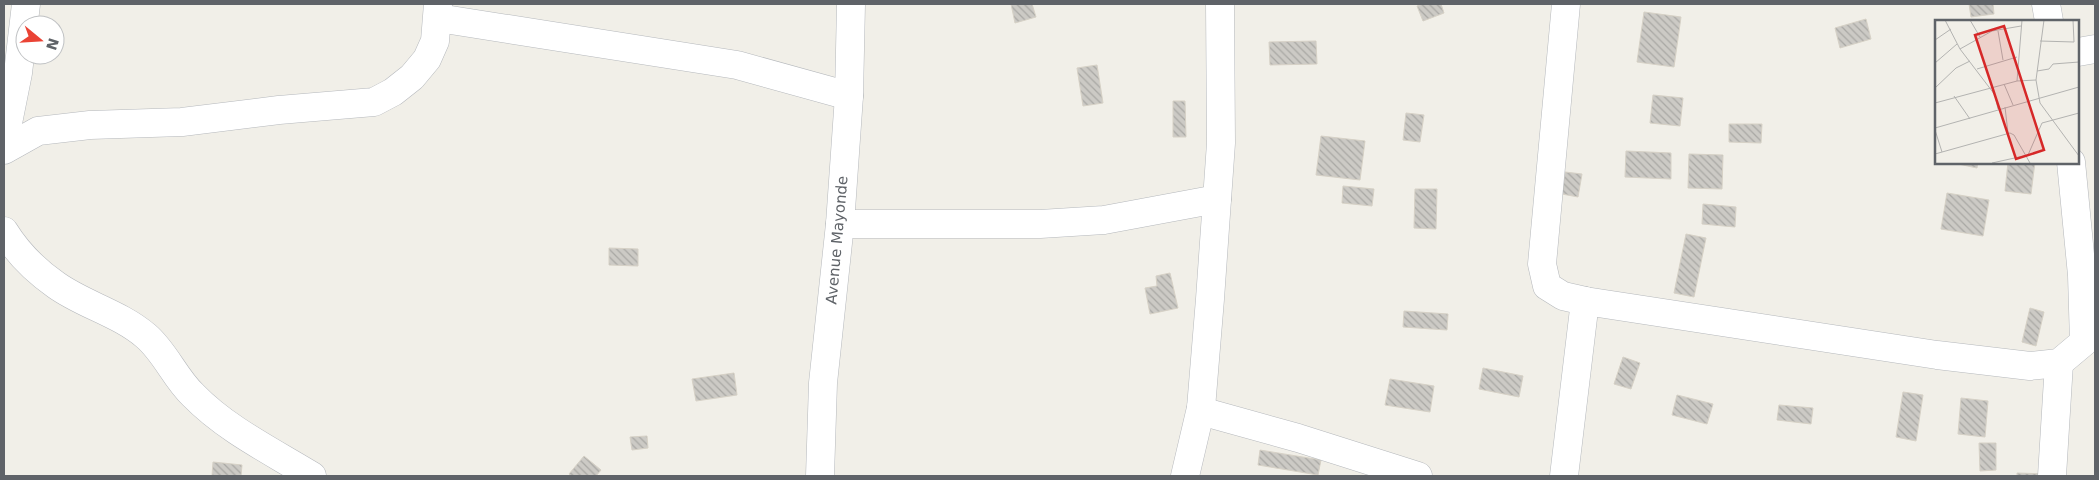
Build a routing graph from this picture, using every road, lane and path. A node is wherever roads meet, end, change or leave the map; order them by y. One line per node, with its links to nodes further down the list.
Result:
1 (26, 4): 11 (street)
2 (850, 4): 10 (street, Avenue Mayonde)
3 (1220, 4): 14 (street)
4 (1566, 4): 18 (street)
5 (2046, 4): 7 (street)
6 (438, 11): 10 (street); 12 (street)
7 (2049, 20)
8 (2095, 49): 9 (street)
9 (2079, 52)
10 (849, 96): 15 (street, Avenue Mayonde)
11 (4, 143)
12 (4, 150)
13 (2071, 164): 17 (street)
14 (1217, 199): 15 (street); 20 (street)
15 (840, 224): 22 (street, Avenue Mayonde)
16 (4, 231): 21 (street)
17 (2088, 276): 19 (street)
18 (1585, 301): 19 (street); 25 (street)
19 (2059, 364): 26 (street)
20 (1201, 408): 23 (street); 24 (street)
21 (312, 476)
22 (820, 476)
23 (1186, 476)
24 (1418, 476)
25 (1564, 476)
26 (2052, 476)

